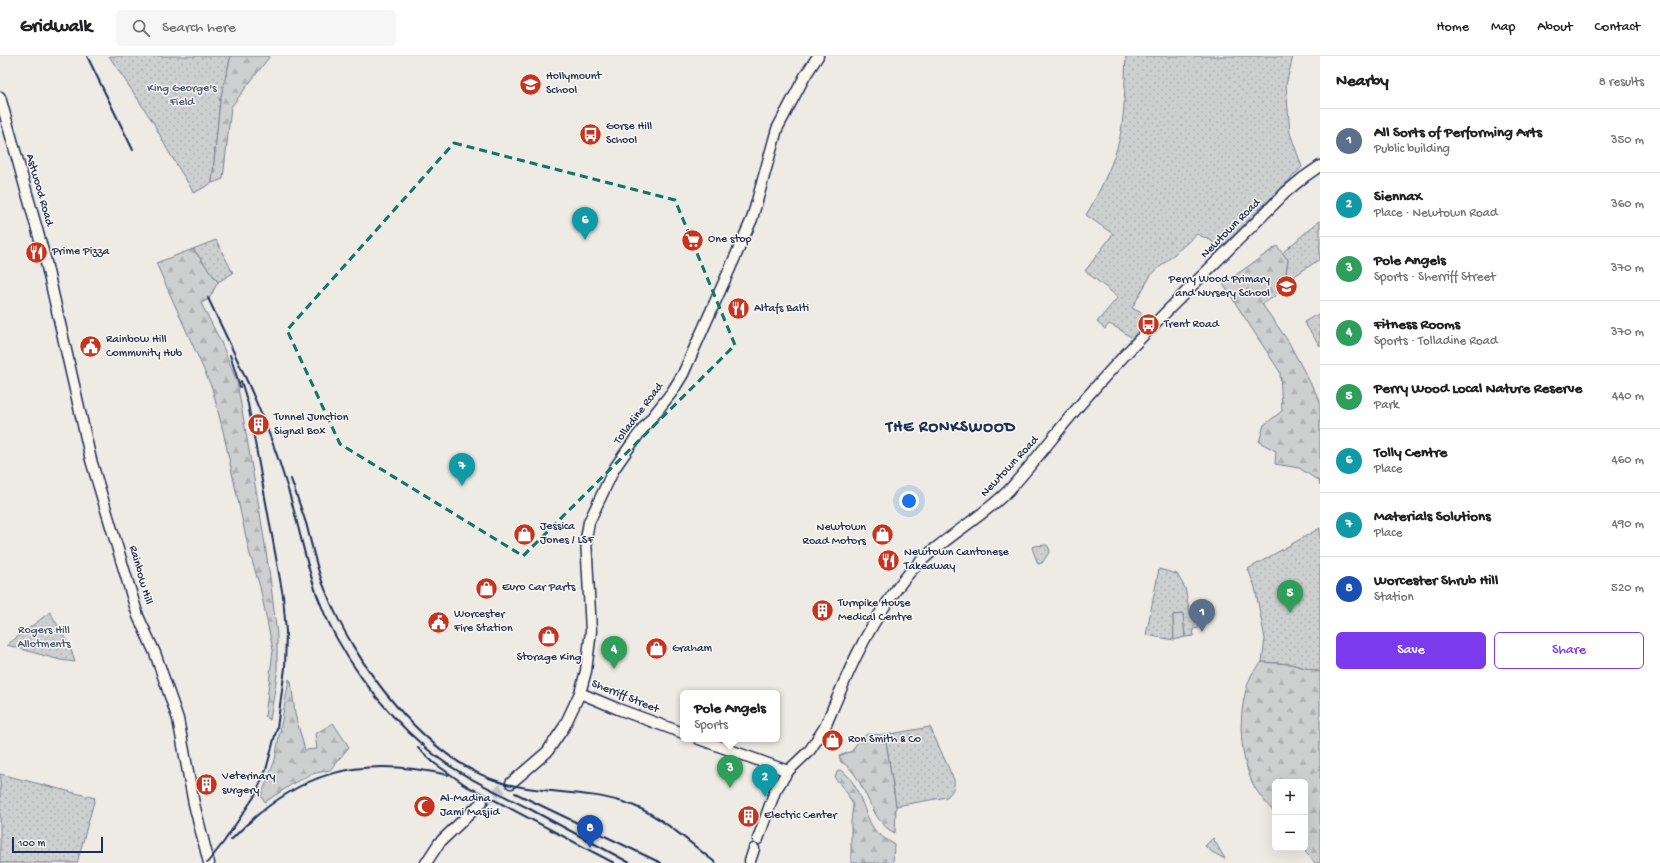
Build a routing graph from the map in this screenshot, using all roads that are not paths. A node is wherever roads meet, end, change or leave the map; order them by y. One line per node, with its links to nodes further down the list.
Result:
1 (818, 56): 5 (main road, Tolladine Road)
2 (0, 97): 4 (main road, Astwood Road)
3 (1320, 166): 8 (main road, Newtown Road)
4 (53, 291): 14 (main road, Rainbow Hill)
5 (580, 693): 6 (main road, Sherriff Street); 9 (main road, Tolladine Road)
6 (680, 732)
7 (707, 742): 8 (main road)
8 (788, 771): 11 (main road, Newtown Road)
9 (511, 782)
10 (482, 802): 15 (main road)
11 (758, 838)
12 (754, 849): 13 (main road)
13 (750, 861)
14 (209, 863)
15 (426, 863)

